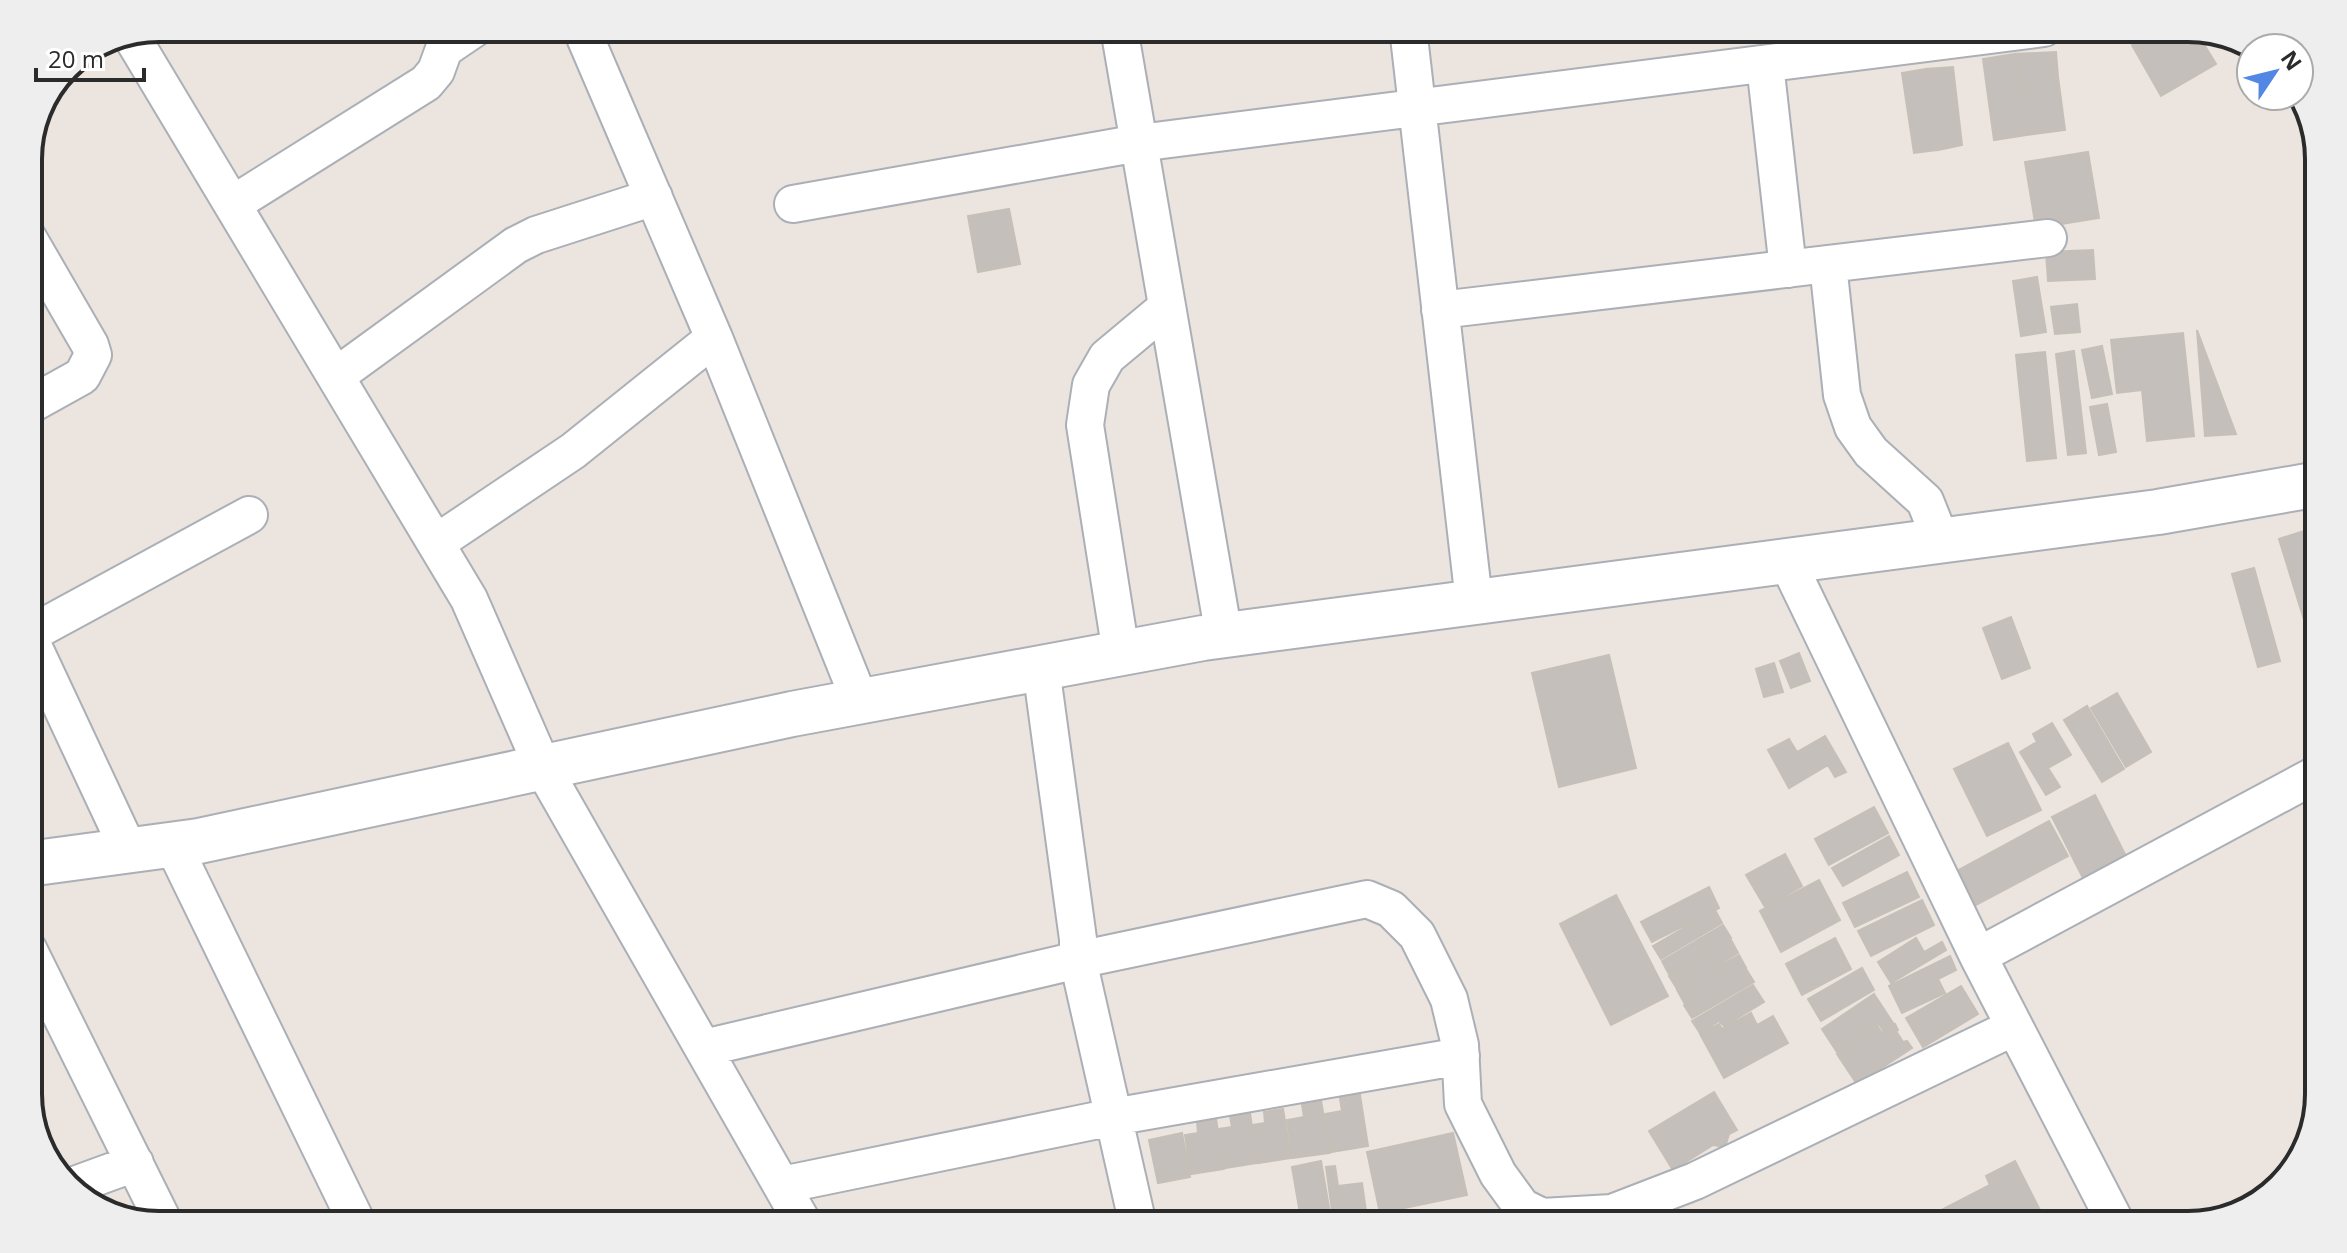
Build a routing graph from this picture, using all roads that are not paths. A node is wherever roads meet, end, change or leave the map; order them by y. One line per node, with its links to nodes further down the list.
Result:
1 (454, 42): 11 (street)
2 (587, 42): 10 (street)
3 (1121, 42): 9 (street)
4 (1410, 42): 8 (street)
5 (1936, 42): 7 (street)
6 (149, 43): 11 (street)
7 (1765, 64): 8 (street); 16 (street)
8 (1418, 108): 9 (street); 18 (street)
9 (1139, 143): 12 (street); 17 (street)
10 (654, 197): 19 (street); 20 (street)
11 (233, 204): 20 (street)
12 (793, 204)
13 (2048, 238): 15 (street)
14 (42, 262): 21 (street)
15 (1828, 264): 16 (street); 24 (street)
16 (1788, 269): 18 (street)
17 (1167, 307): 29 (street); 30 (street)
18 (1440, 310): 27 (street)
19 (714, 338): 25 (street); 33 (street)
20 (336, 376): 25 (street)
21 (42, 398)
22 (2305, 486): 24 (street)
23 (249, 515): 28 (street)
24 (1941, 541): 26 (street)
25 (436, 543): 34 (street)
26 (1787, 561): 27 (street); 39 (street)
27 (1474, 601): 29 (street)
28 (42, 627)
29 (1224, 636): 30 (street)
30 (1121, 653): 32 (street)
31 (42, 665): 37 (street)
32 (1041, 668): 33 (street); 40 (street)
33 (860, 701): 34 (street)
34 (543, 768): 36 (street); 43 (street)
35 (2305, 781): 39 (street)
36 (173, 845): 37 (street); 50 (street)
37 (129, 851): 38 (street)
38 (42, 862)
39 (1978, 956): 42 (street)
40 (1078, 960): 43 (street); 44 (street); 45 (street)
41 (42, 977): 46 (street)
42 (2014, 1027): 54 (street); 55 (street)
43 (704, 1048): 48 (street)
44 (1461, 1056): 45 (street); 53 (street)
45 (1113, 1117): 48 (street); 52 (street)
46 (135, 1163): 47 (street); 49 (street)
47 (82, 1182)
48 (782, 1185): 51 (street)
49 (158, 1211)
50 (351, 1211)
51 (796, 1211)
52 (1135, 1211)
53 (1530, 1211)
54 (1617, 1211)
55 (2110, 1211)

